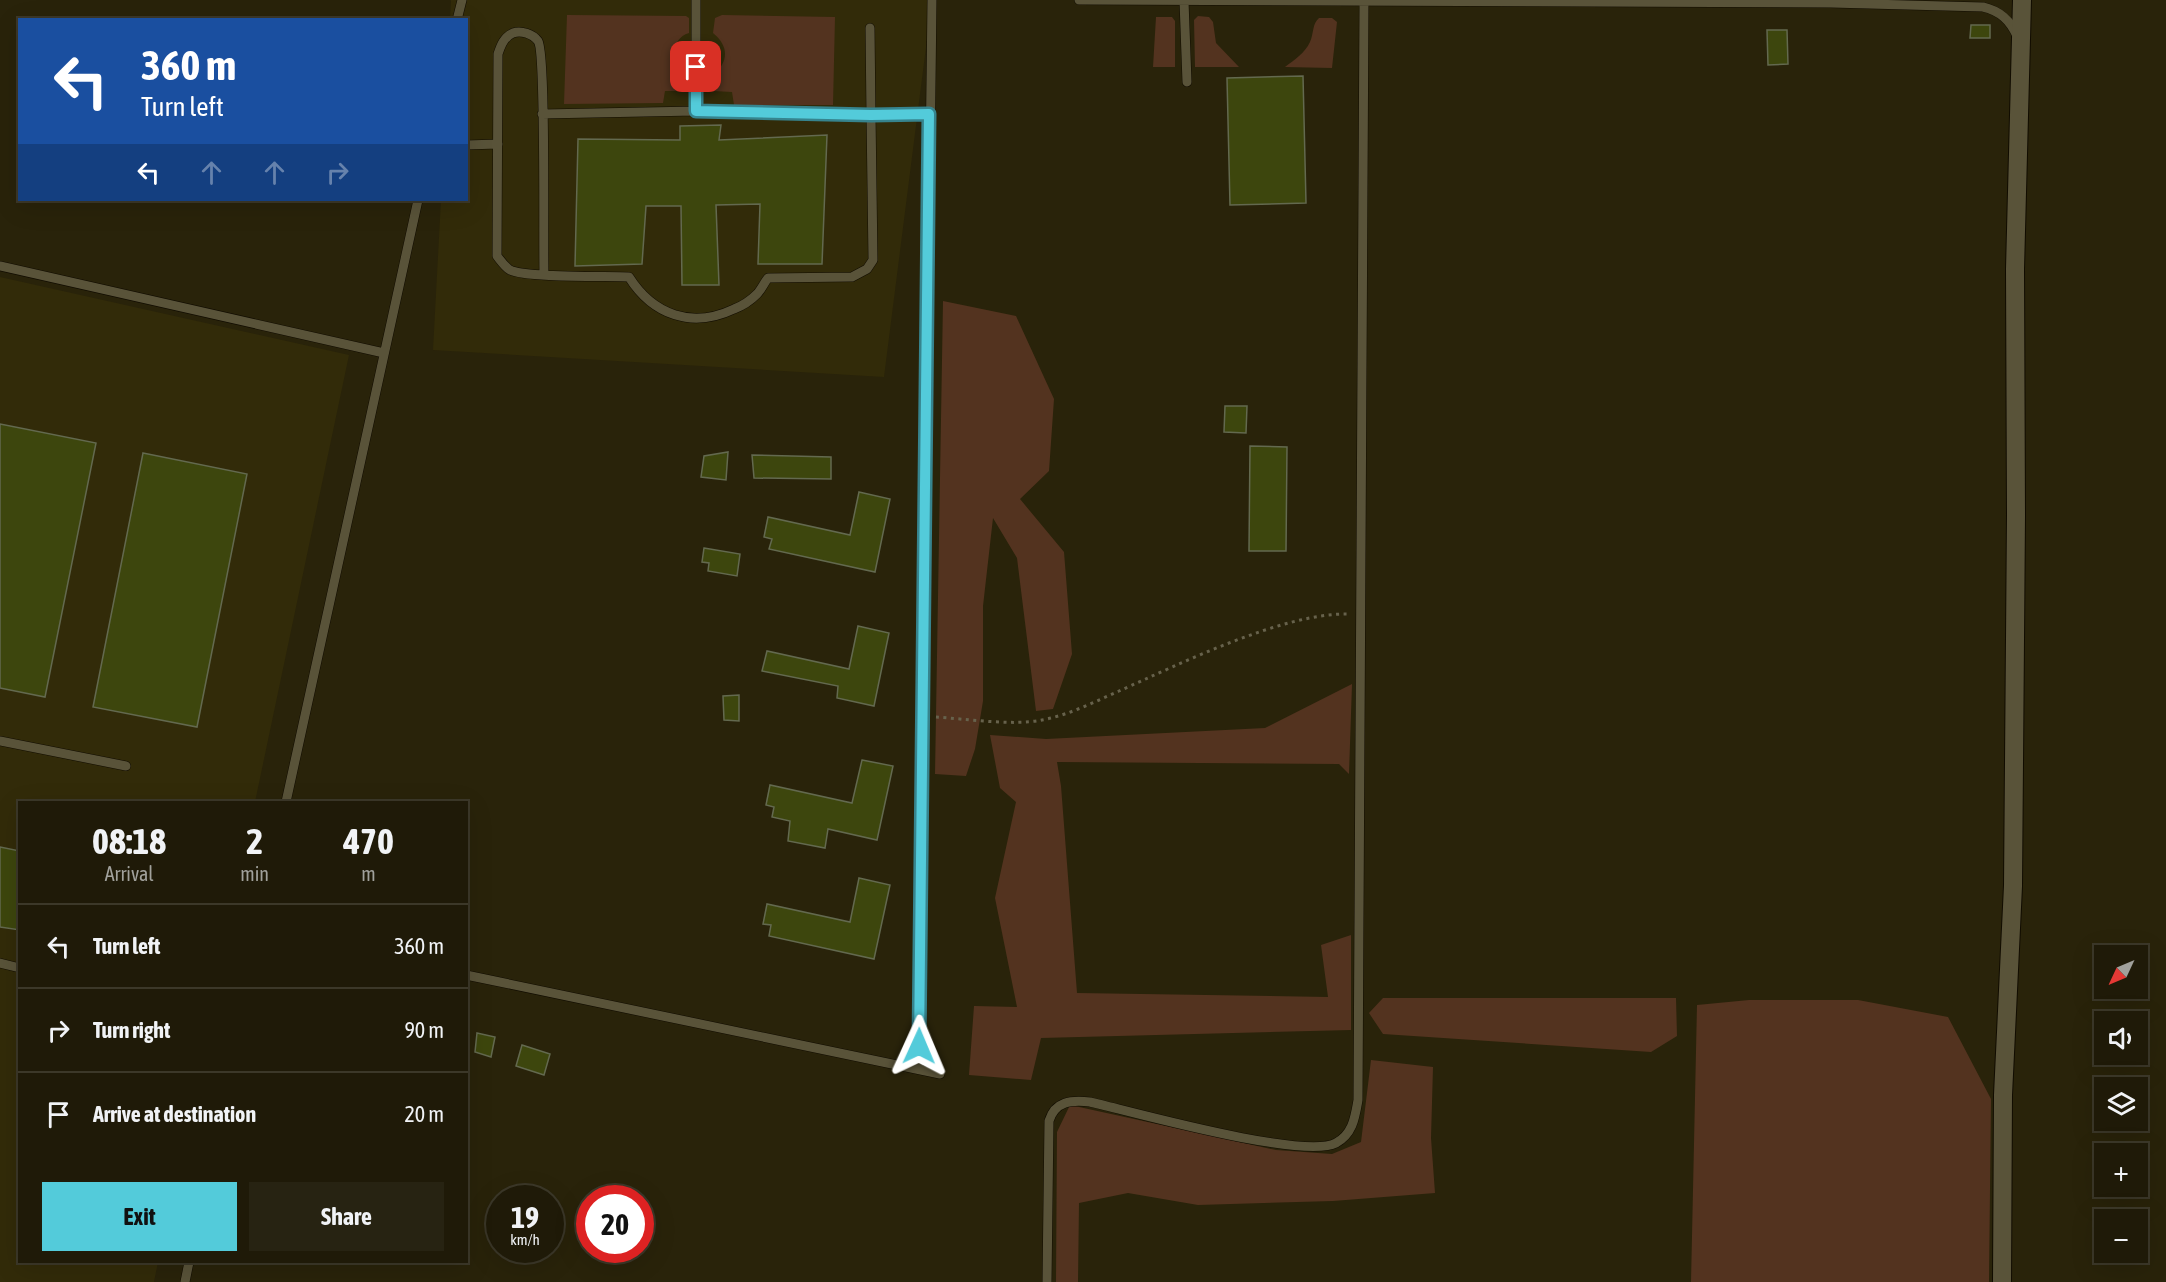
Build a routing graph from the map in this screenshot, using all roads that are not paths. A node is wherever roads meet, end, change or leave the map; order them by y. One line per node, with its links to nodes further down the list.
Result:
1 (462, 0): 8 (lane)
2 (696, 0): 12 (lane)
3 (932, 0): 14 (lane)
4 (1078, 0): 5 (lane)
5 (1185, 0): 7 (lane); 11 (lane)
6 (2022, 0): 10 (street)
7 (1364, 2): 10 (lane); 32 (lane)
8 (458, 18)
9 (870, 28): 15 (lane)
10 (2022, 45): 33 (street)
11 (1187, 82)
12 (696, 111): 13 (lane); 15 (lane)
13 (542, 114): 16 (lane); 20 (lane)
14 (929, 114): 15 (lane); 28 (lane)
15 (871, 115): 20 (lane)
16 (498, 144): 17 (lane); 20 (lane)
17 (468, 145)
18 (418, 201): 21 (lane)
19 (0, 266): 21 (lane)
20 (544, 274)
21 (384, 353): 24 (lane)
22 (0, 741): 23 (lane)
23 (126, 766)
24 (286, 801)
25 (0, 963): 26 (lane)
26 (18, 968)
27 (468, 975): 28 (lane)
28 (919, 1069): 29 (lane)
29 (940, 1074)
30 (189, 1263): 31 (lane)
31 (185, 1282)
32 (1047, 1282)
33 (2002, 1282)

